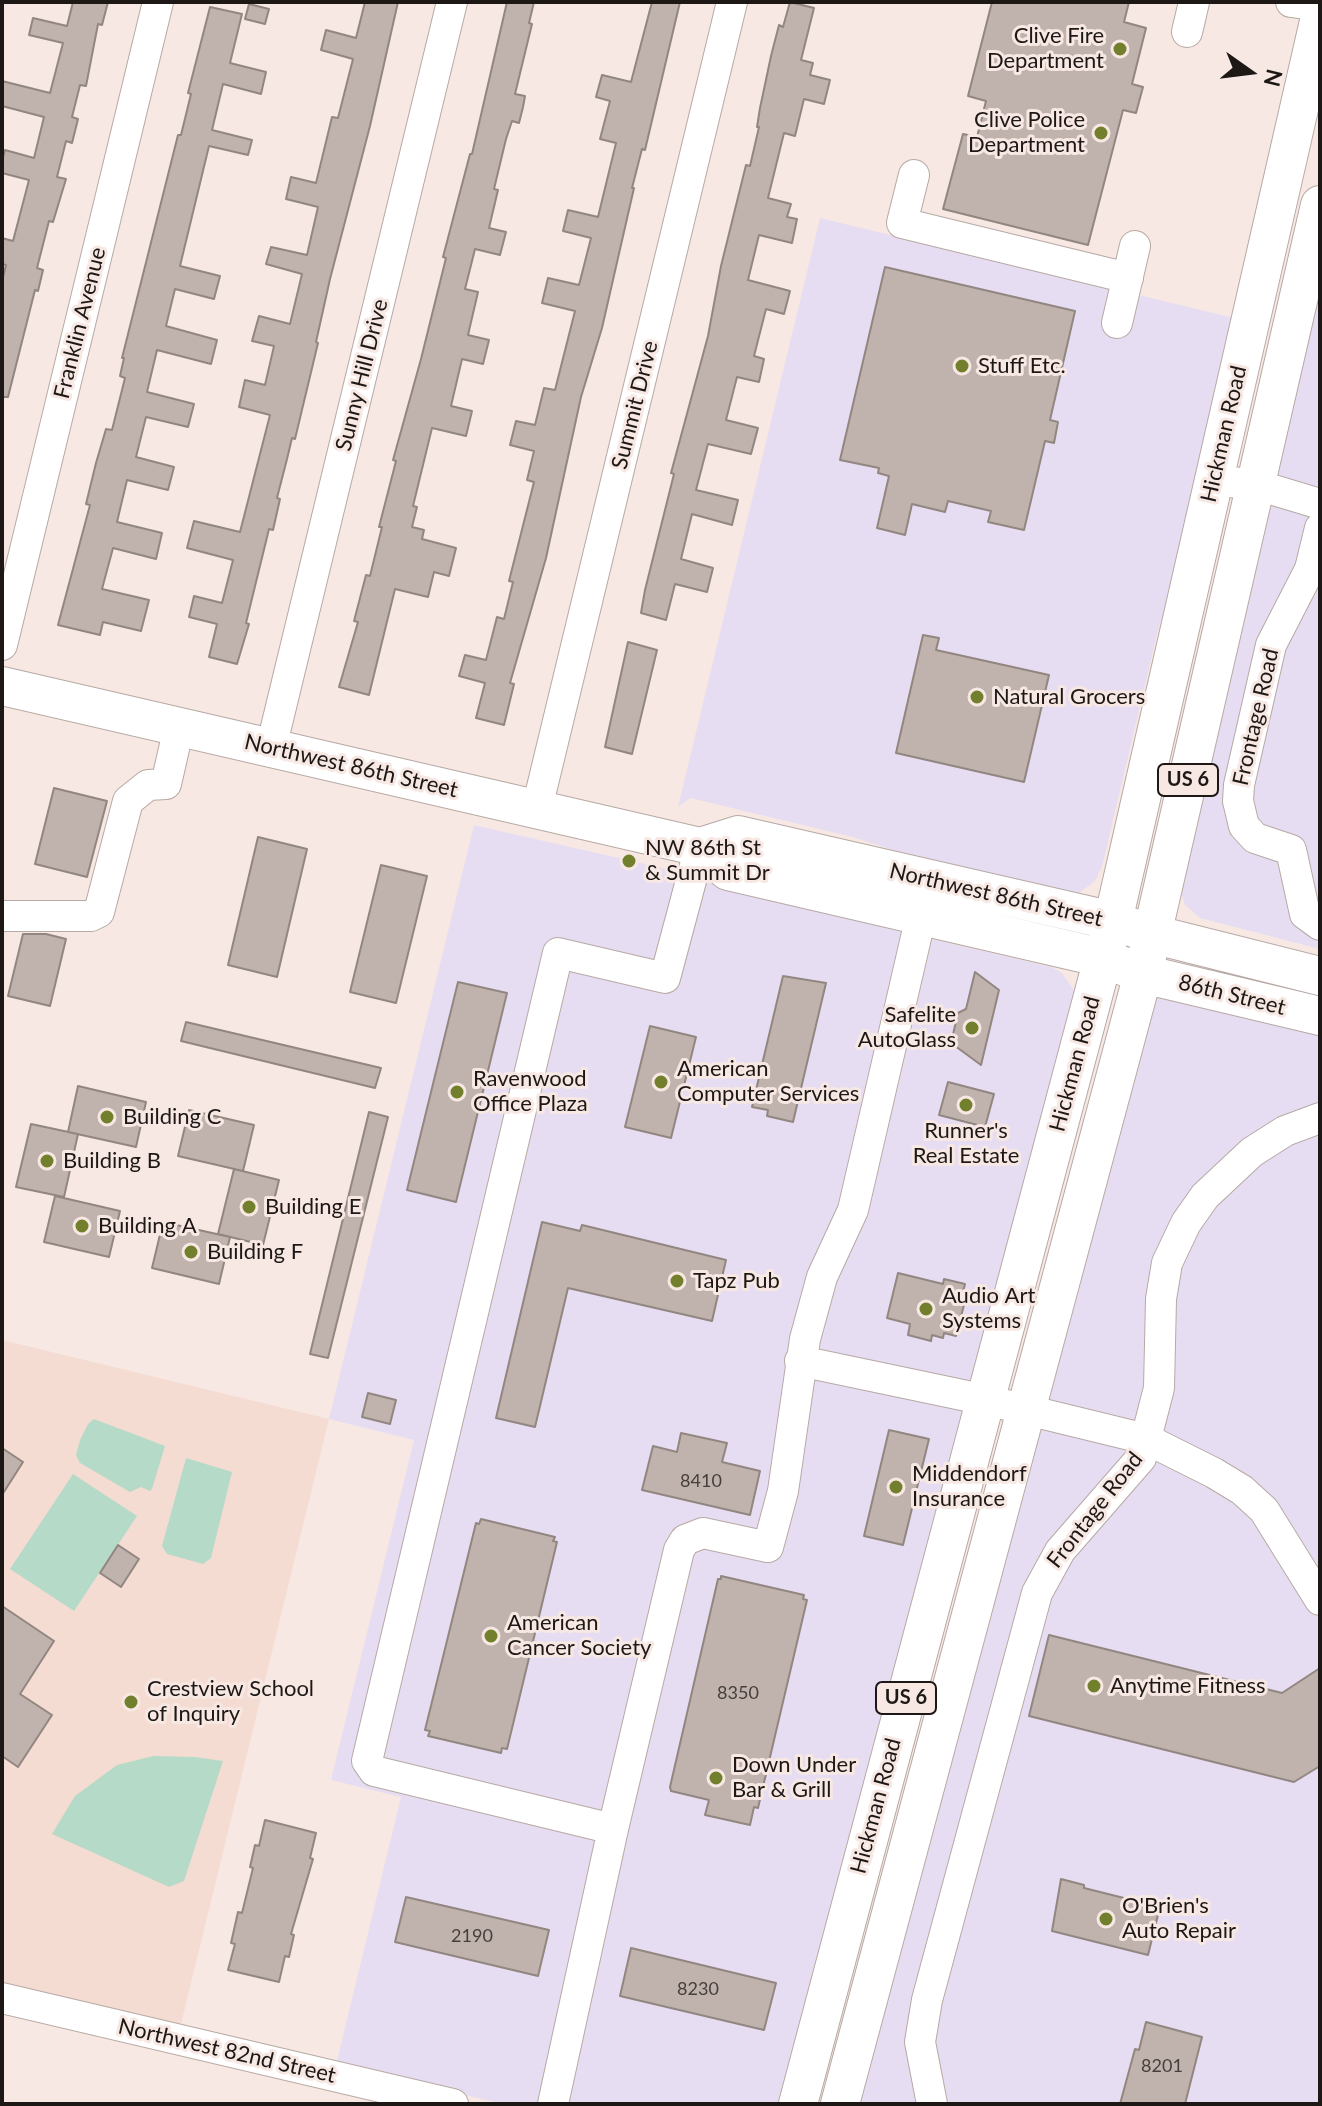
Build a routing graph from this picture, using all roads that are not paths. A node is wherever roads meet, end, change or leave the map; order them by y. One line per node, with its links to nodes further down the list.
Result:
1 (158, 2): 18 (street, Franklin Avenue)
2 (452, 2): 21 (street, Sunny Hill Drive)
3 (732, 2): 22 (street, Summit Drive)
4 (1194, 2): 8 (street)
5 (1291, 2): 6 (street)
6 (1320, 6)
7 (1320, 17): 14 (main road, Hickman Road / US 6)
8 (1187, 32)
9 (914, 175): 12 (street)
10 (1320, 205): 15 (main road, Hickman Road / US 6)
11 (1135, 246): 12 (street)
12 (1128, 278): 13 (street)
13 (1117, 323)
14 (1214, 480): 15 (street); 26 (main road, Hickman Road / US 6)
15 (1257, 485): 16 (street); 28 (main road, Hickman Road / US 6)
16 (1320, 504)
17 (1320, 528): 27 (street, Frontage Road)
18 (2, 645)
19 (2, 686): 20 (main road, Northwest 86th Street)
20 (179, 727): 21 (main road, Northwest 86th Street); 24 (street)
21 (271, 748): 22 (main road, Northwest 86th Street)
22 (537, 808): 23 (main road, Northwest 86th Street)
23 (700, 847): 25 (main road, Northwest 86th Street); 26 (main road, Northwest 86th Street); 39 (street)
24 (2, 916)
25 (921, 916): 29 (main road, Northwest 86th Street); 34 (street)
26 (1113, 921): 28 (main road, Northwest 86th Street); 29 (main road, Hickman Road / US 6)
27 (1320, 925)
28 (1152, 934): 30 (main road, Hickman Road / US 6); 31 (main road, 86th Street)
29 (1103, 958): 30 (main road, Northwest 86th Street); 35 (main road, Hickman Road / US 6)
30 (1143, 974): 32 (main road, 86th Street); 36 (main road, Hickman Road / US 6)
31 (1320, 976)
32 (1320, 1016)
33 (1320, 1118): 37 (street, Frontage Road)
34 (800, 1361): 35 (street); 39 (street)
35 (986, 1400): 36 (street); 43 (main road, Hickman Road / US 6)
36 (1024, 1420): 37 (street); 44 (main road, Hickman Road / US 6)
37 (1144, 1448): 38 (street); 45 (street, Frontage Road)
38 (1320, 1600)
39 (613, 1829): 42 (street)
40 (2, 1998): 41 (street, Northwest 82nd Street)
41 (453, 2104)
42 (553, 2104)
43 (798, 2104)
44 (840, 2104)
45 (932, 2104)

